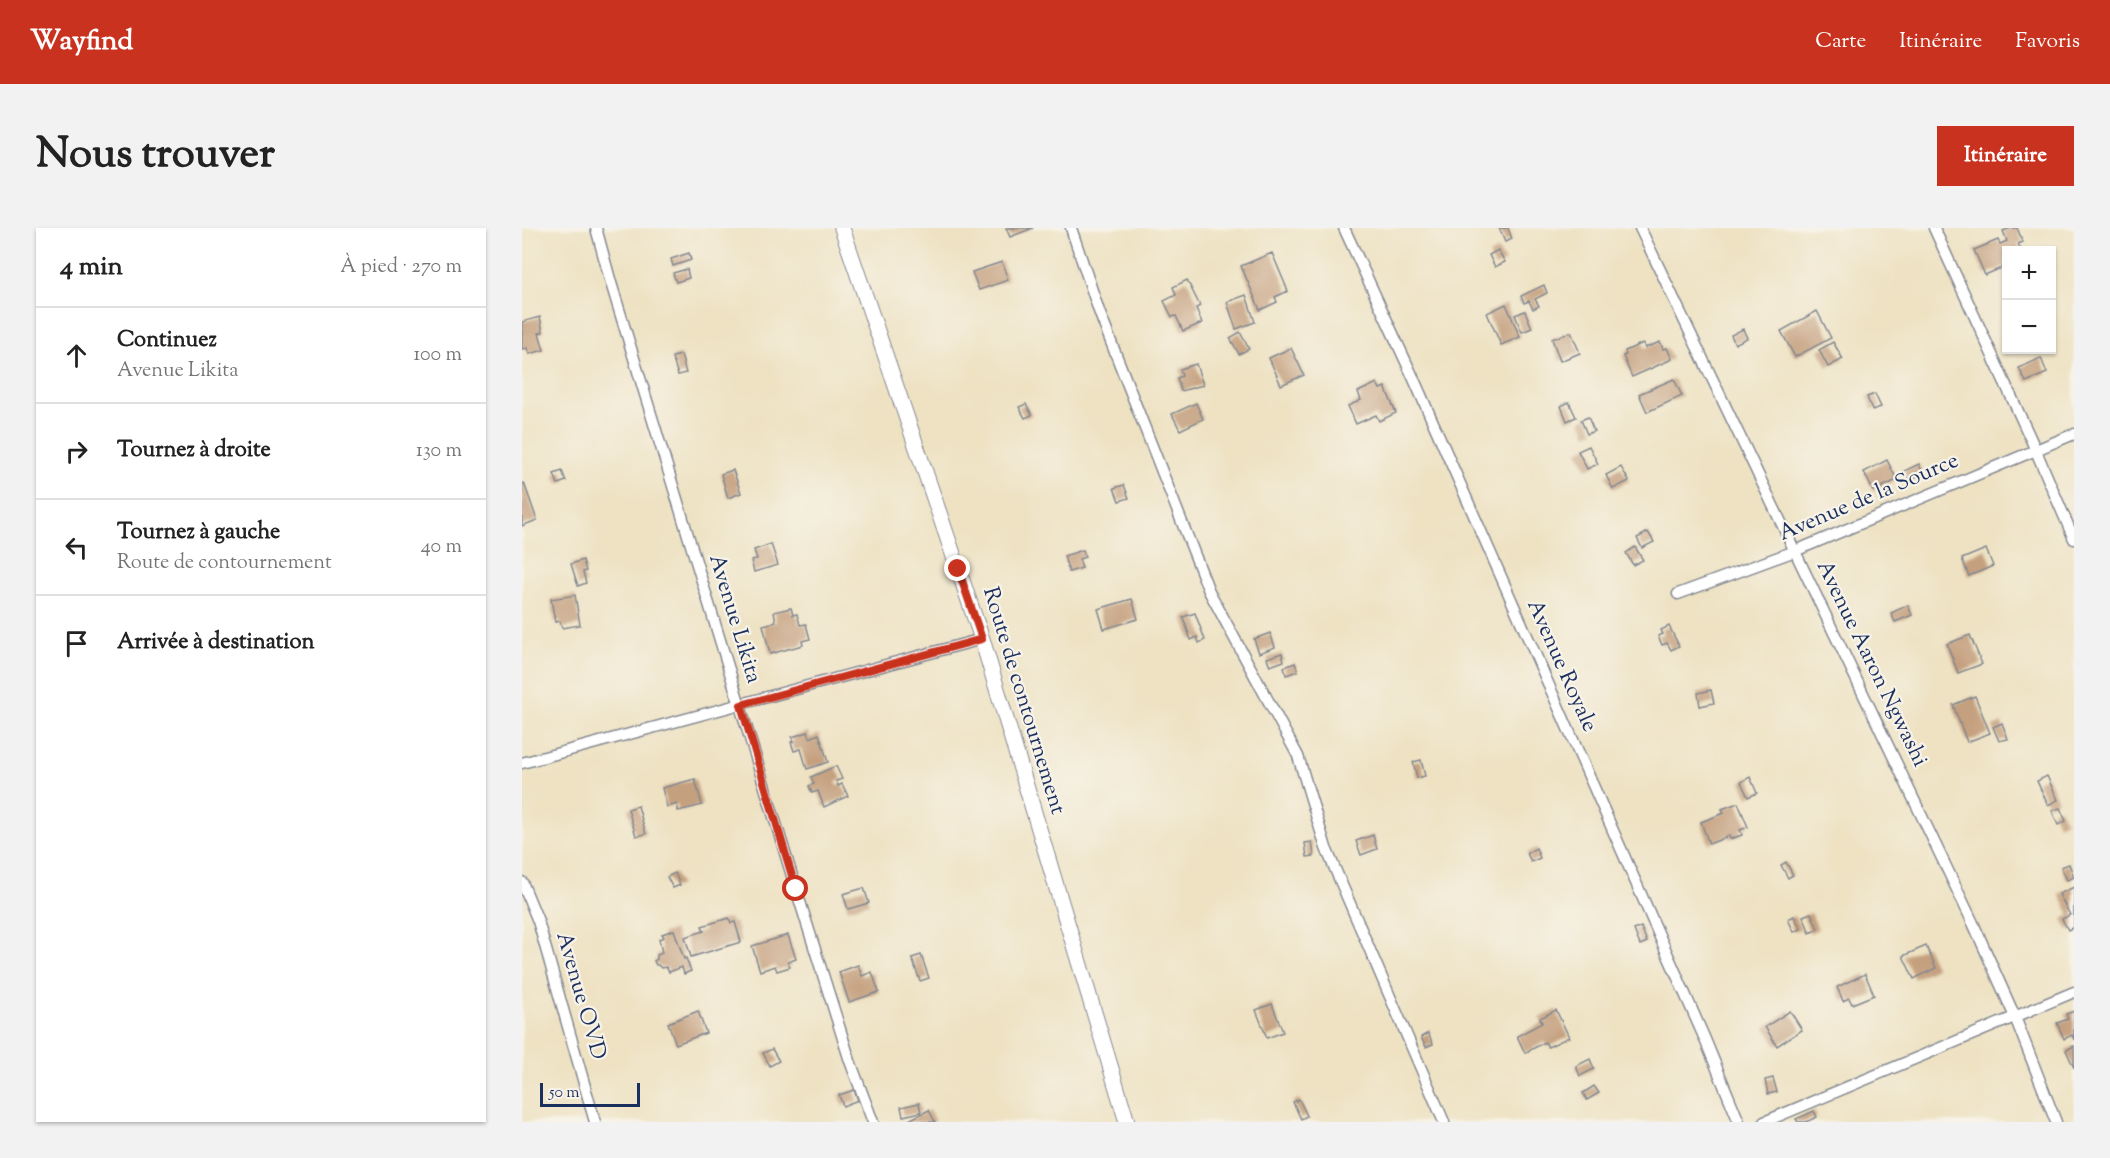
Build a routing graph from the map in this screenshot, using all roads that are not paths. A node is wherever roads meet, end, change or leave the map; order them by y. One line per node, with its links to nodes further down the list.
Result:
1 (596, 228): 13 (street, Avenue Likita)
2 (842, 228): 12 (street, Route de contournement)
3 (1071, 228): 21 (street)
4 (1344, 228): 22 (street, Avenue Royale)
5 (1640, 228): 10 (street, Avenue Aaron Ngwashi)
6 (1934, 228): 8 (street)
7 (2074, 434): 8 (street, Avenue de la Source)
8 (2036, 450): 9 (street); 10 (street, Avenue de la Source)
9 (2074, 538)
10 (1795, 551): 11 (street, Avenue de la Source); 17 (street, Avenue Aaron Ngwashi)
11 (1678, 594)
12 (982, 639): 13 (street); 20 (street, Route de contournement)
13 (741, 705): 14 (street); 19 (street, Avenue Likita)
14 (522, 764)
15 (522, 882): 18 (street, Avenue OVD)
16 (2074, 992): 17 (street)
17 (2015, 1017): 23 (street); 24 (street, Avenue Aaron Ngwashi)
18 (595, 1122)
19 (873, 1122)
20 (1127, 1122)
21 (1444, 1122)
22 (1739, 1122)
23 (1764, 1122)
24 (2056, 1122)

